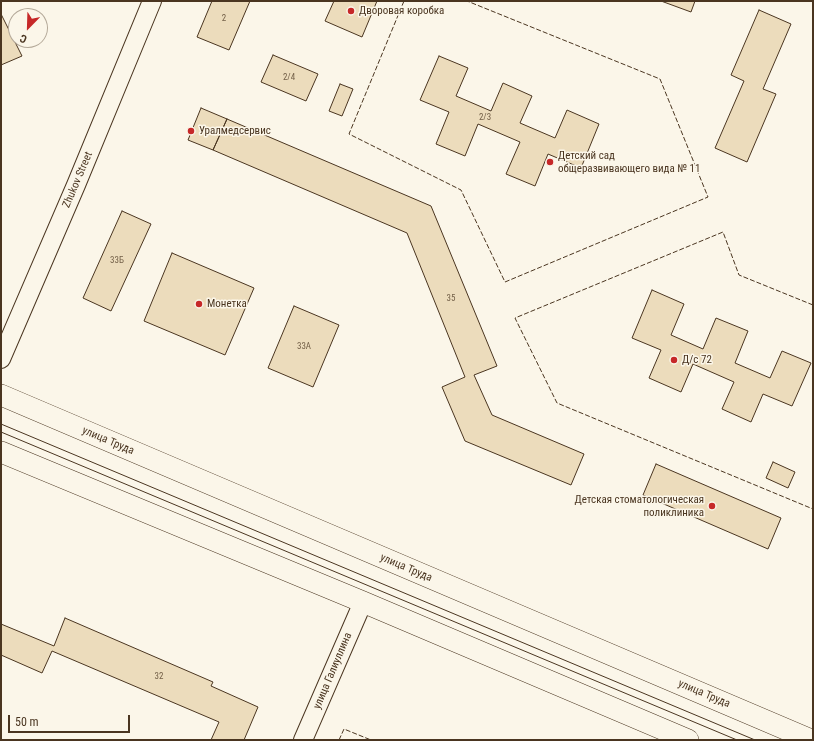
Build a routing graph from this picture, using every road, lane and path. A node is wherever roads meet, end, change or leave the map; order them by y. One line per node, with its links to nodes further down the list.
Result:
1 (152, 1): 2 (street, Zhukov Street)
2 (1, 359)
3 (1, 395): 8 (main road, улица Труда)
4 (1, 452): 5 (main road)
5 (363, 602): 6 (street, улица Галиуллина); 7 (main road)
6 (303, 740)
7 (688, 740)
8 (811, 740)

